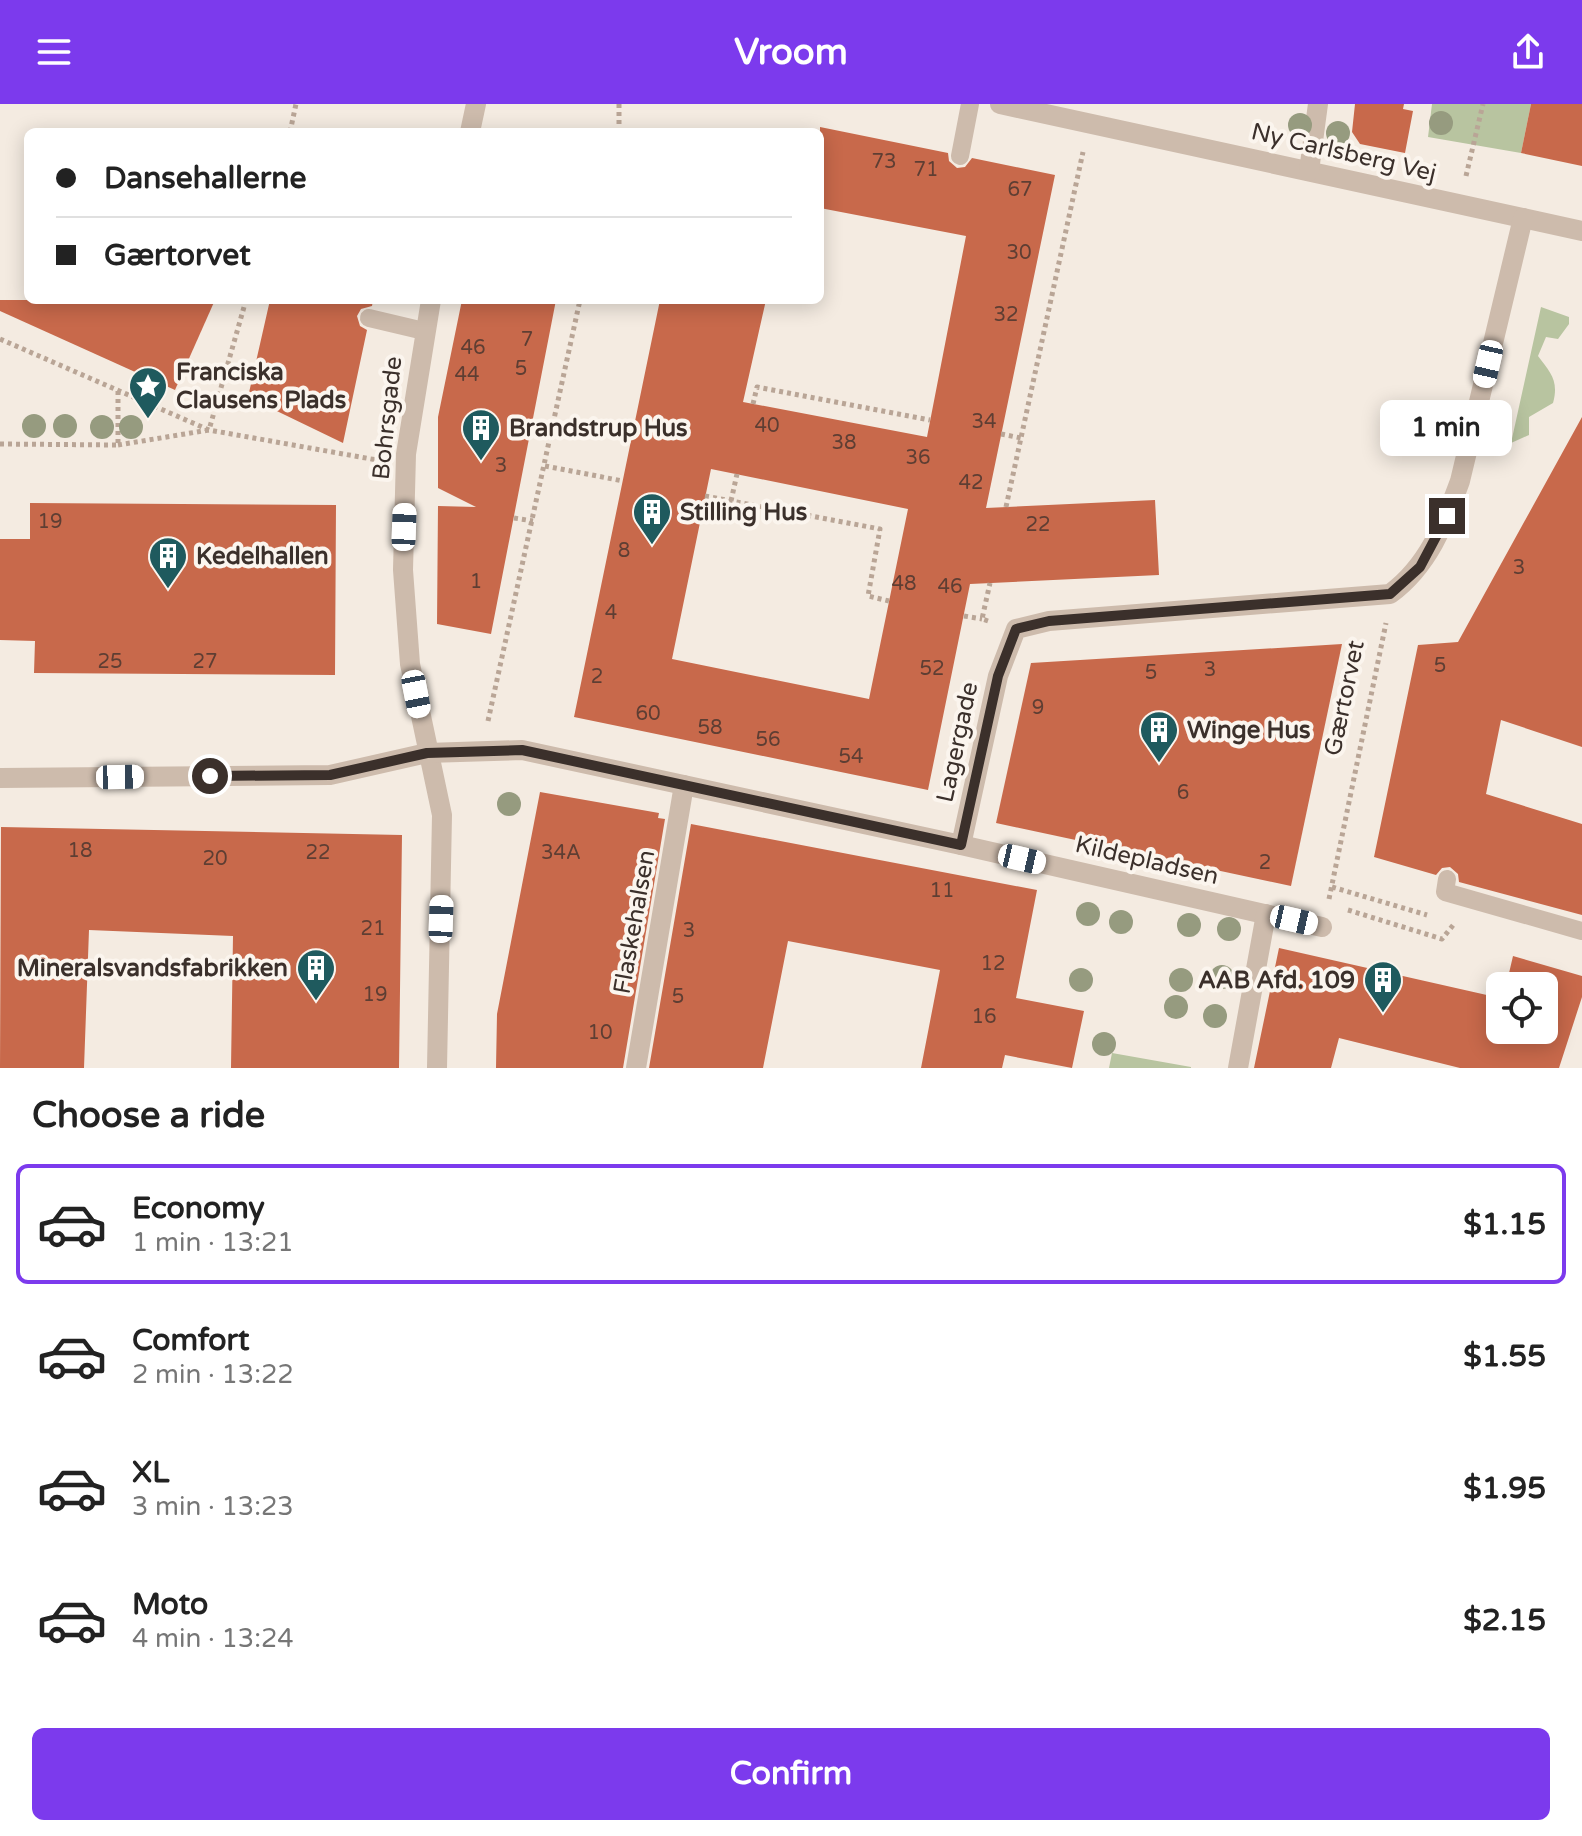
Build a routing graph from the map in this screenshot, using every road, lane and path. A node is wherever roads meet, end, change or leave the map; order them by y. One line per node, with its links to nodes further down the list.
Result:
1 (296, 104): 10 (path)
2 (476, 104): 11 (street)
3 (619, 104): 9 (path)
4 (970, 104): 12 (lane)
5 (1000, 104): 8 (street, Ny Carlsberg Vej)
6 (1318, 104): 13 (street)
7 (1483, 104): 14 (path)
8 (1089, 123): 13 (street, Ny Carlsberg Vej); 28 (path)
9 (619, 127)
10 (291, 128)
11 (471, 128)
12 (960, 156)
13 (1309, 171): 14 (street, Ny Carlsberg Vej)
14 (1459, 204): 15 (street, Ny Carlsberg Vej)
15 (1523, 218): 16 (street, Ny Carlsberg Vej); 40 (street)
16 (1582, 231)
17 (245, 304): 26 (path)
18 (430, 304): 21 (street, Bohrsgade)
19 (579, 304): 32 (path)
20 (369, 318): 21 (lane)
21 (424, 331): 31 (street, Bohrsgade)
22 (0, 339): 23 (path)
23 (118, 390): 26 (path); 30 (path)
24 (753, 404): 25 (path)
25 (930, 420)
26 (209, 430): 30 (path); 31 (path)
27 (1001, 434): 28 (path)
28 (1021, 438): 37 (path)
29 (0, 444): 30 (path)
30 (118, 445)
31 (405, 465): 45 (street, Bohrsgade)
32 (545, 466): 34 (path); 39 (path)
33 (737, 474): 36 (path)
34 (623, 481)
35 (705, 496): 36 (path)
36 (731, 501): 41 (path)
37 (1006, 507)
38 (514, 518): 39 (path)
39 (533, 521): 44 (path)
40 (1390, 594): 48 (street, Lagergade); 50 (path, Gærtorvet)
41 (889, 601)
42 (964, 616): 43 (path)
43 (982, 619)
44 (481, 752): 45 (street); 47 (street)
45 (427, 753): 46 (street); 57 (street, Bohrsgade)
46 (0, 778)
47 (684, 785): 48 (street); 58 (street, Flaskehalsen)
48 (961, 845): 53 (street, Kildepladsen)
49 (1447, 879): 55 (lane)
50 (1332, 887): 52 (path); 54 (path, Gærtorvet)
51 (1343, 909): 56 (path)
52 (1411, 911)
53 (1266, 914): 54 (street, Kildepladsen); 59 (street)
54 (1322, 927)
55 (1582, 931)
56 (1442, 939)
57 (437, 1068)
58 (636, 1068)
59 (1238, 1068)

